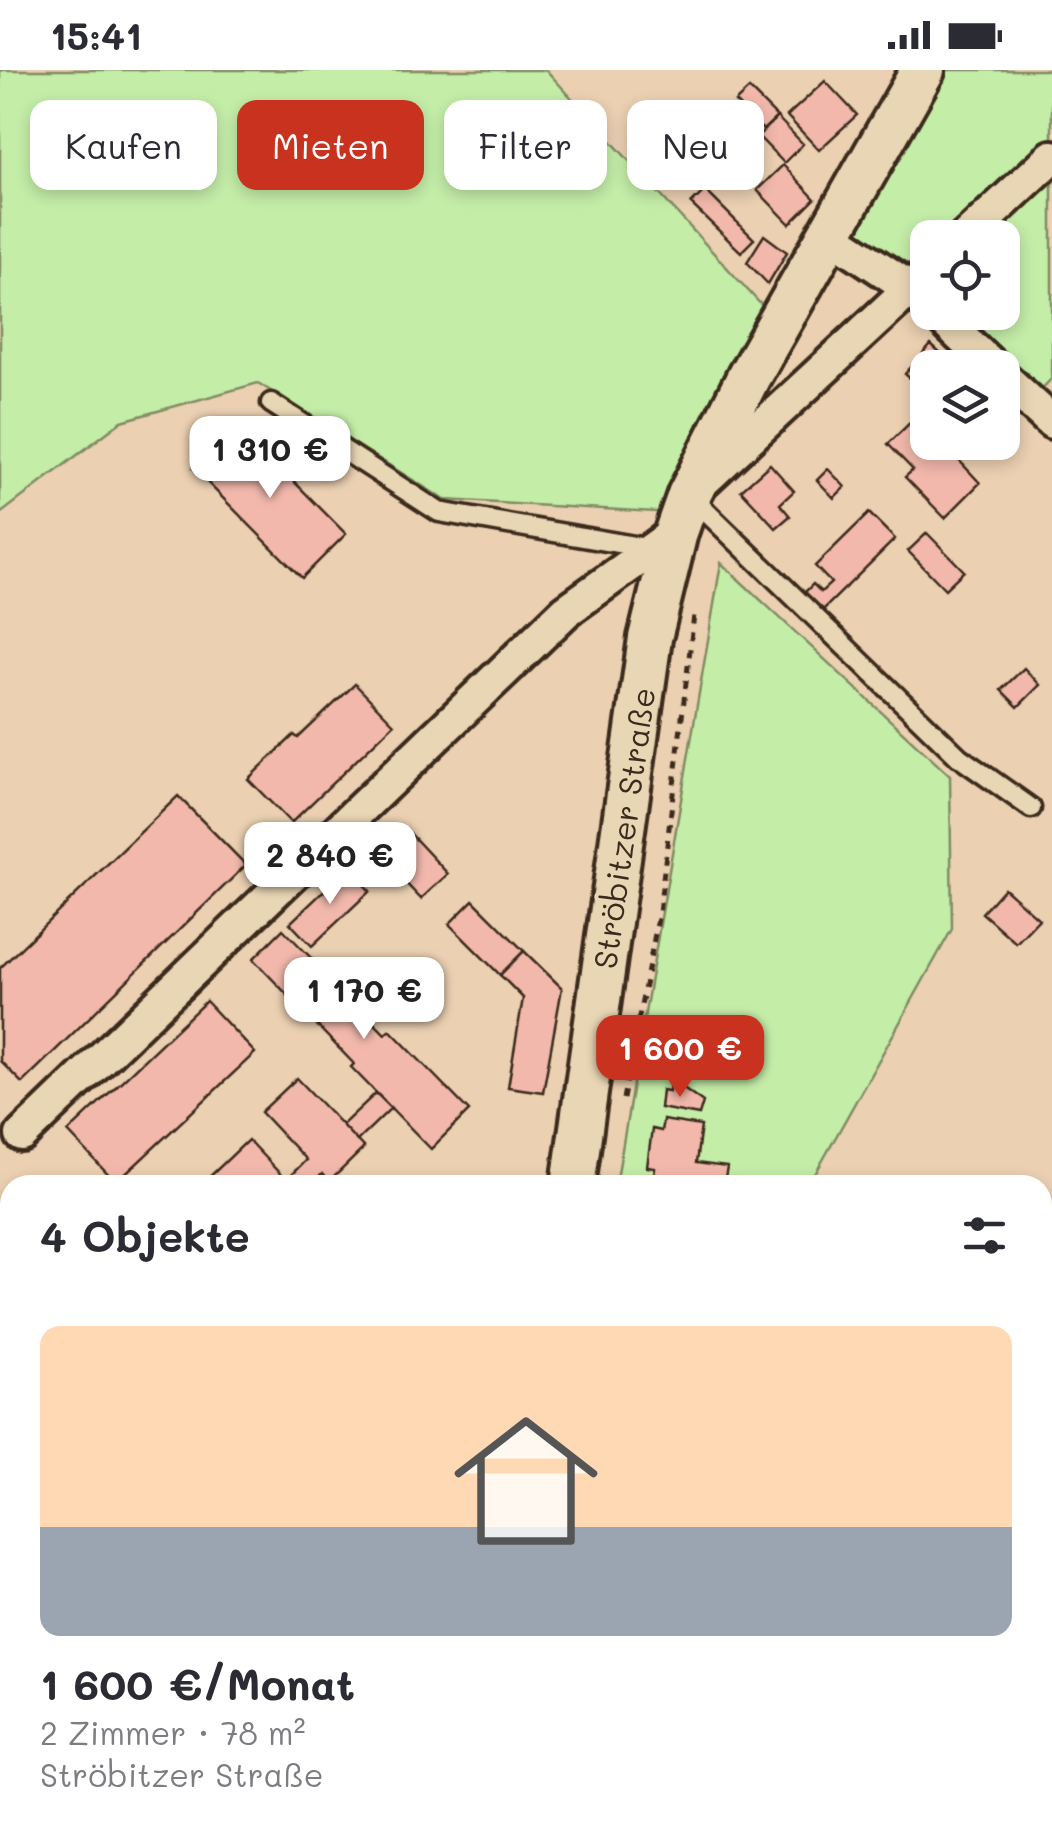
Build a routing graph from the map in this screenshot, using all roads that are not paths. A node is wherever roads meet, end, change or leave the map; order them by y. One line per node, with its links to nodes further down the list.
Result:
1 (922, 70): 4 (street, Ströbitzer Straße)
2 (1052, 157): 3 (street)
3 (984, 220)
4 (827, 234): 5 (street); 12 (street, Ströbitzer Straße)
5 (910, 283)
6 (910, 299): 12 (street)
7 (954, 330): 8 (street)
8 (975, 350)
9 (1020, 393): 11 (street)
10 (271, 403): 12 (lane)
11 (1052, 422)
12 (672, 525): 13 (lane); 14 (street, Ströbitzer Straße); 15 (street, Ströbitzer Straße)
13 (1031, 808)
14 (22, 1135)
15 (574, 1175)

